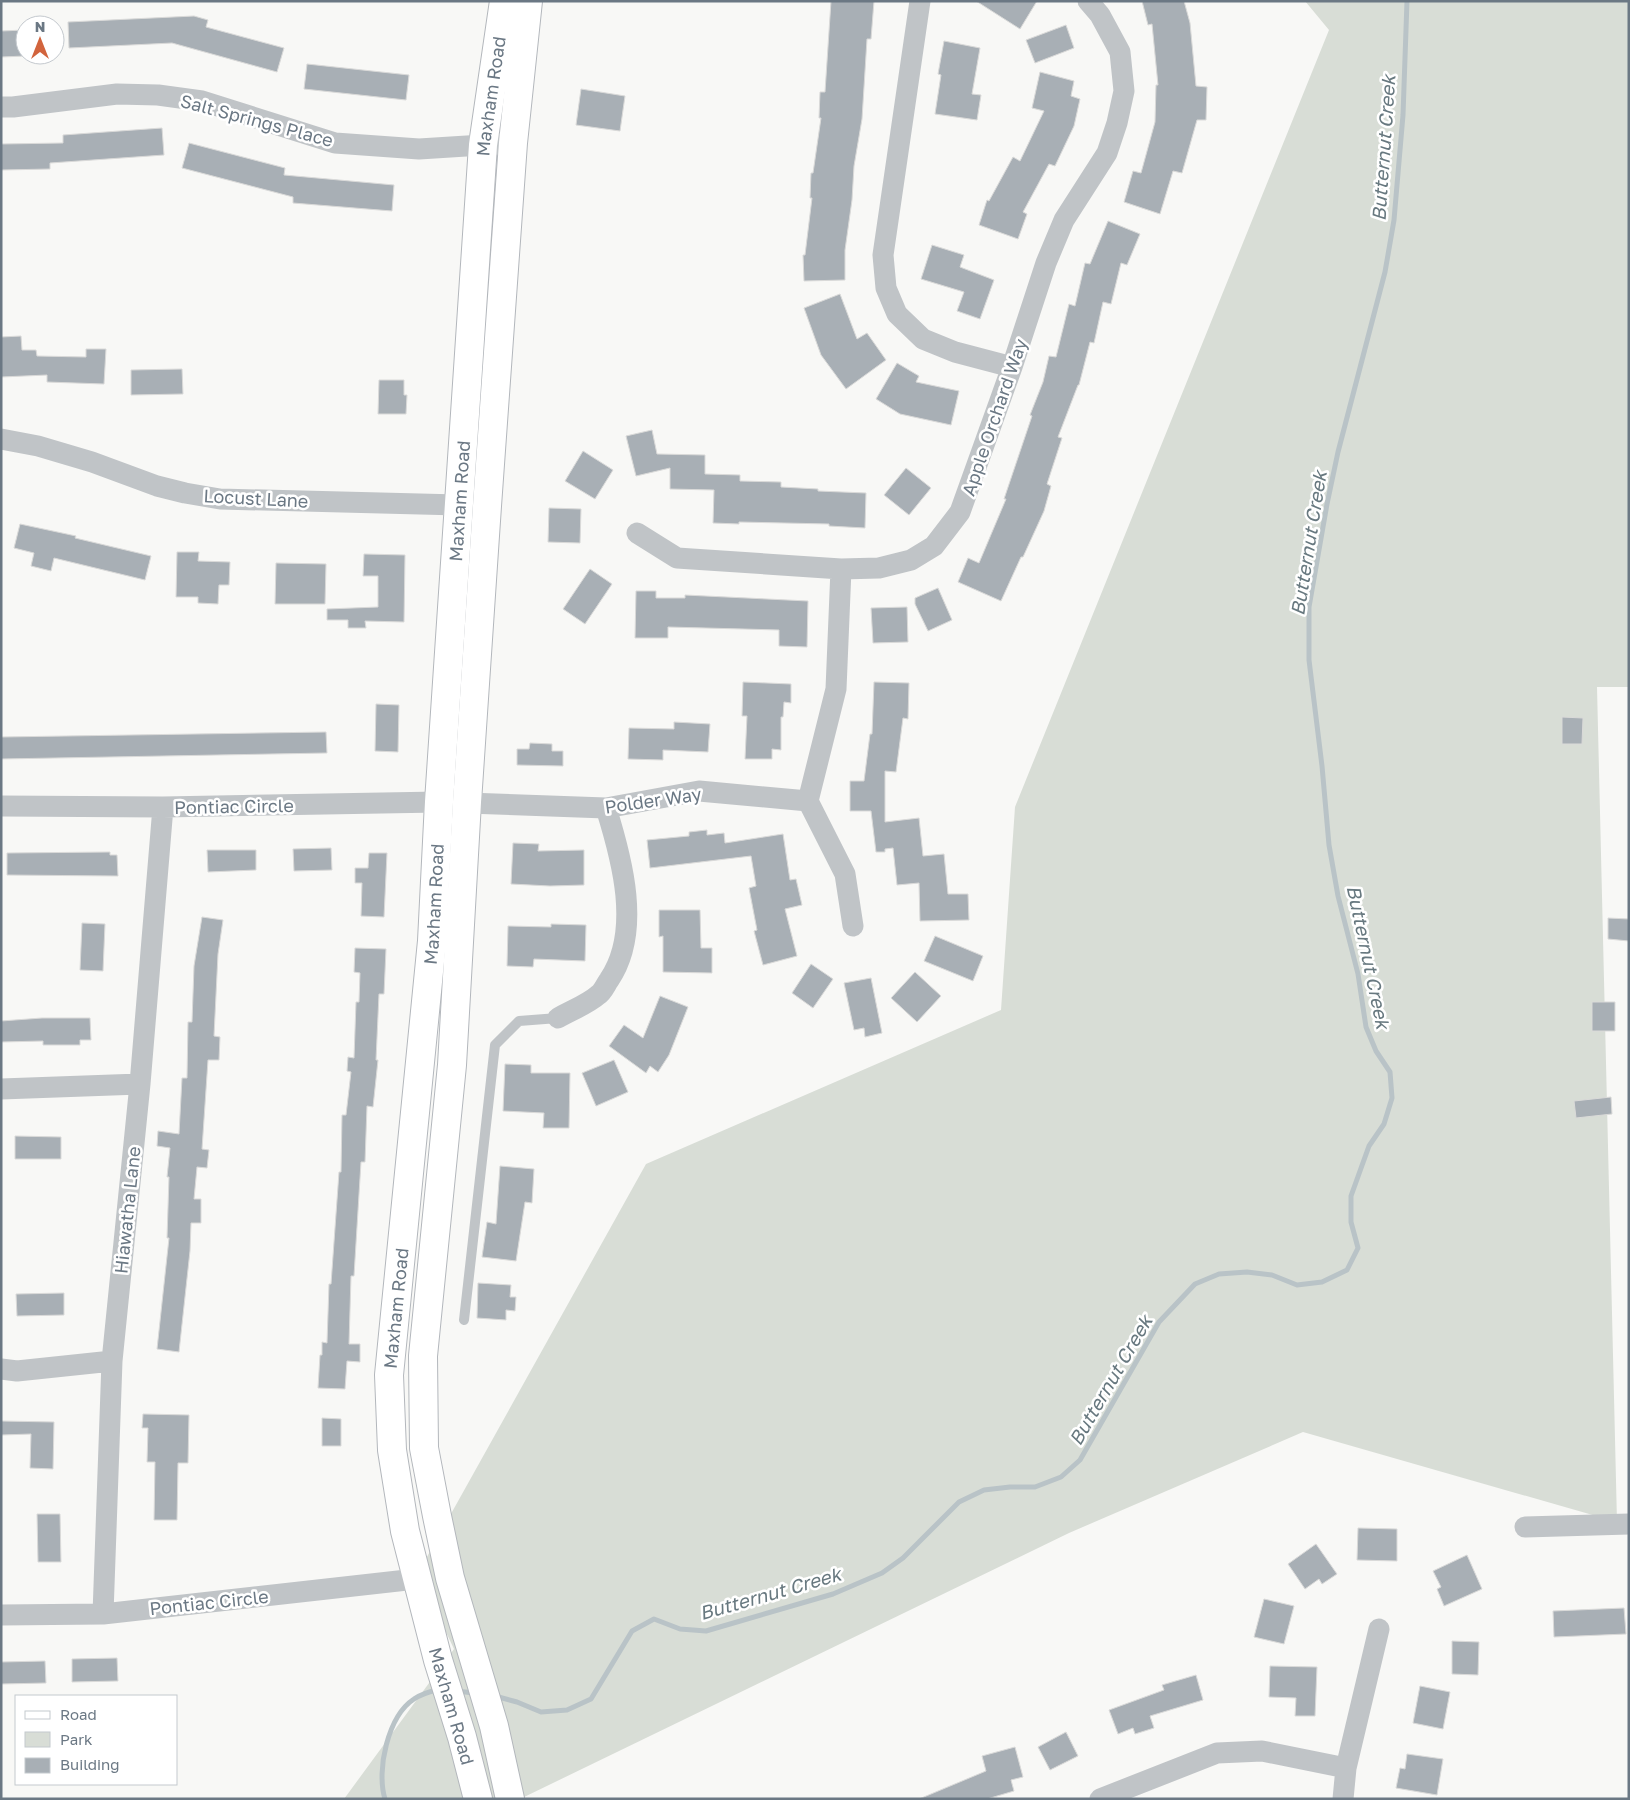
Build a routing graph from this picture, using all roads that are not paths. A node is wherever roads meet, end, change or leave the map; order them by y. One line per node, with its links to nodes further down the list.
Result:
1 (504, 1): 7 (main road, Maxham Road)
2 (528, 1): 6 (main road, Maxham Road)
3 (920, 1): 8 (street)
4 (1088, 1): 8 (street, Apple Orchard Way)
5 (1, 106): 7 (street, Salt Springs Place)
6 (513, 143): 7 (street, Salt Springs Place); 15 (main road, Maxham Road)
7 (483, 145): 10 (main road, Maxham Road)
8 (1012, 367): 12 (street, Apple Orchard Way)
9 (1, 439): 10 (street, Locust Lane)
10 (459, 505): 14 (main road, Maxham Road)
11 (637, 533): 12 (street, Apple Orchard Way)
12 (841, 569): 13 (street)
13 (808, 801): 18 (street, Polder Way); 19 (street)
14 (439, 802): 15 (street, Pontiac Circle); 17 (street, Pontiac Circle); 28 (main road, Maxham Road)
15 (467, 802): 18 (street, Polder Way); 34 (main road, Maxham Road)
16 (1, 806): 17 (street, Pontiac Circle)
17 (163, 807): 21 (street, Hiawatha Lane)
18 (606, 808): 20 (street)
19 (853, 926)
20 (558, 1018): 23 (lane)
21 (140, 1084): 22 (street); 24 (street, Hiawatha Lane)
22 (1, 1089)
23 (464, 1320)
24 (112, 1361): 25 (street); 30 (street, Hiawatha Lane)
25 (1, 1369)
26 (1626, 1524): 27 (street)
27 (1525, 1527)
28 (416, 1579): 30 (street, Pontiac Circle); 33 (main road, Maxham Road)
29 (1, 1614): 30 (street, Pontiac Circle)
30 (103, 1614)
31 (1380, 1629): 32 (street)
32 (1346, 1768): 35 (street); 36 (street)
33 (478, 1799)
34 (510, 1799)
35 (1100, 1799)
36 (1343, 1799)

